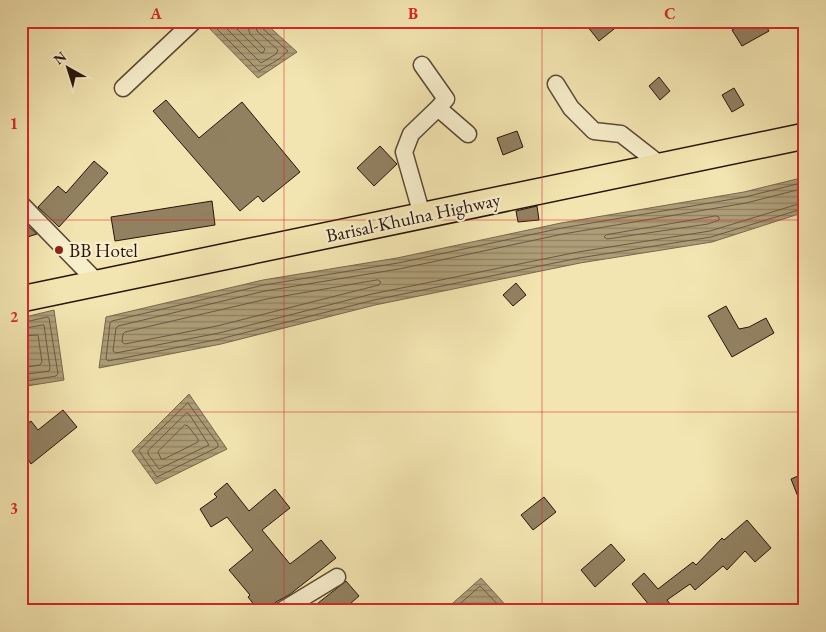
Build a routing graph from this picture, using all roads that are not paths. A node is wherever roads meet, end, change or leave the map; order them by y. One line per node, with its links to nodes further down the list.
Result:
1 (194, 21): 4 (street)
2 (422, 66): 5 (street)
3 (556, 84): 8 (street)
4 (124, 88)
5 (438, 108): 6 (street); 10 (street)
6 (468, 134)
7 (805, 136): 8 (highway, Barisal-Khulna Highway)
8 (662, 166): 10 (highway, Barisal-Khulna Highway)
9 (21, 204): 11 (street)
10 (422, 215): 11 (highway, Barisal-Khulna Highway)
11 (98, 283): 12 (highway, Barisal-Khulna Highway)
12 (21, 299)
13 (337, 578): 14 (street)
14 (281, 611)

